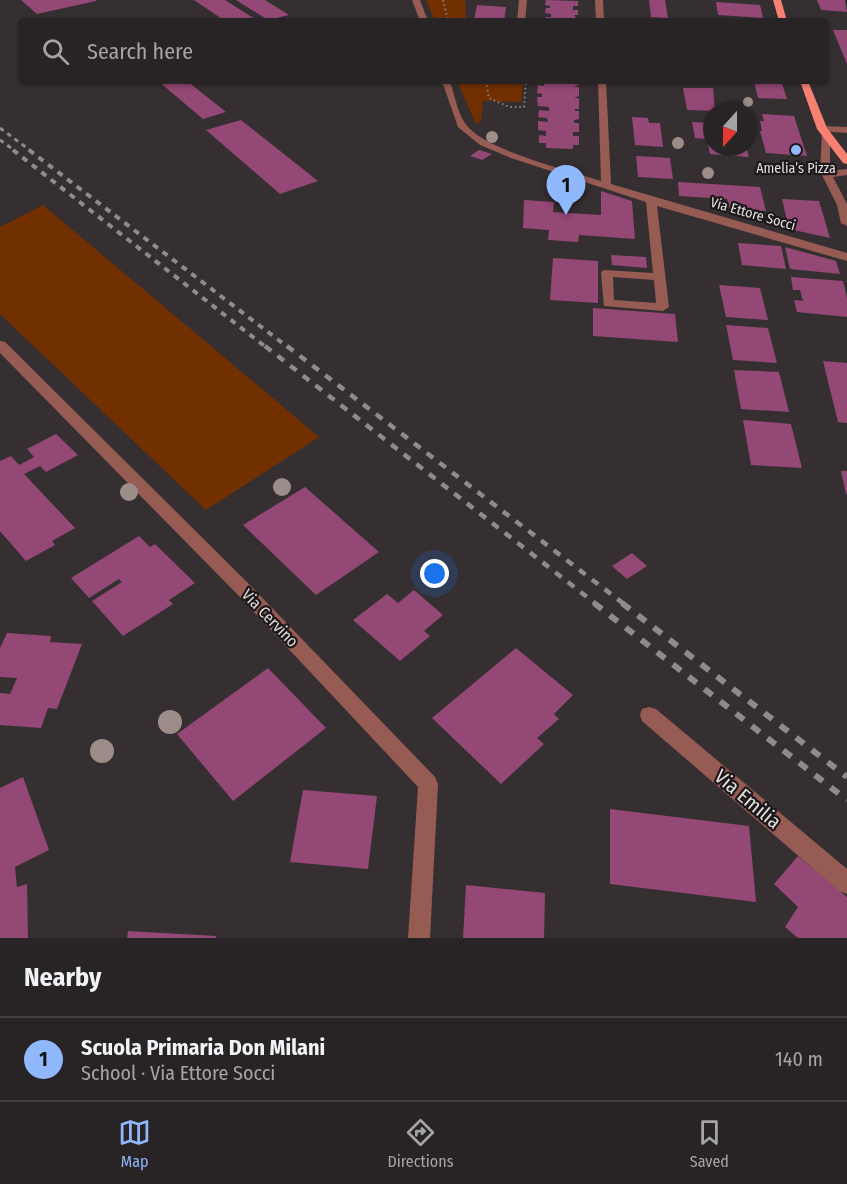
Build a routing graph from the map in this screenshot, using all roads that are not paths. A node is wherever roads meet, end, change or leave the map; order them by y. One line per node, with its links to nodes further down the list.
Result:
1 (416, 0): 5 (street)
2 (523, 0): 6 (street)
3 (599, 0): 7 (street)
4 (777, 0): 8 (main road)
5 (423, 18)
6 (521, 18)
7 (600, 18)
8 (782, 18)
9 (447, 84): 17 (street, Via Ettore Socci)
10 (602, 84): 17 (street)
11 (805, 84): 13 (main road)
12 (847, 130): 13 (street)
13 (824, 132): 14 (main road); 16 (street)
14 (847, 161)
15 (847, 172): 16 (street)
16 (826, 175): 19 (street)
17 (606, 186): 18 (street, Via Ettore Socci)
18 (651, 200): 21 (street, Via Ettore Socci); 22 (street)
19 (845, 202): 20 (street)
20 (847, 223)
21 (847, 256)
22 (659, 277): 22 (street)
23 (0, 345): 26 (street, Via Cervino)
24 (650, 715): 25 (street, Via Emilia)
25 (847, 883)
26 (419, 938)

